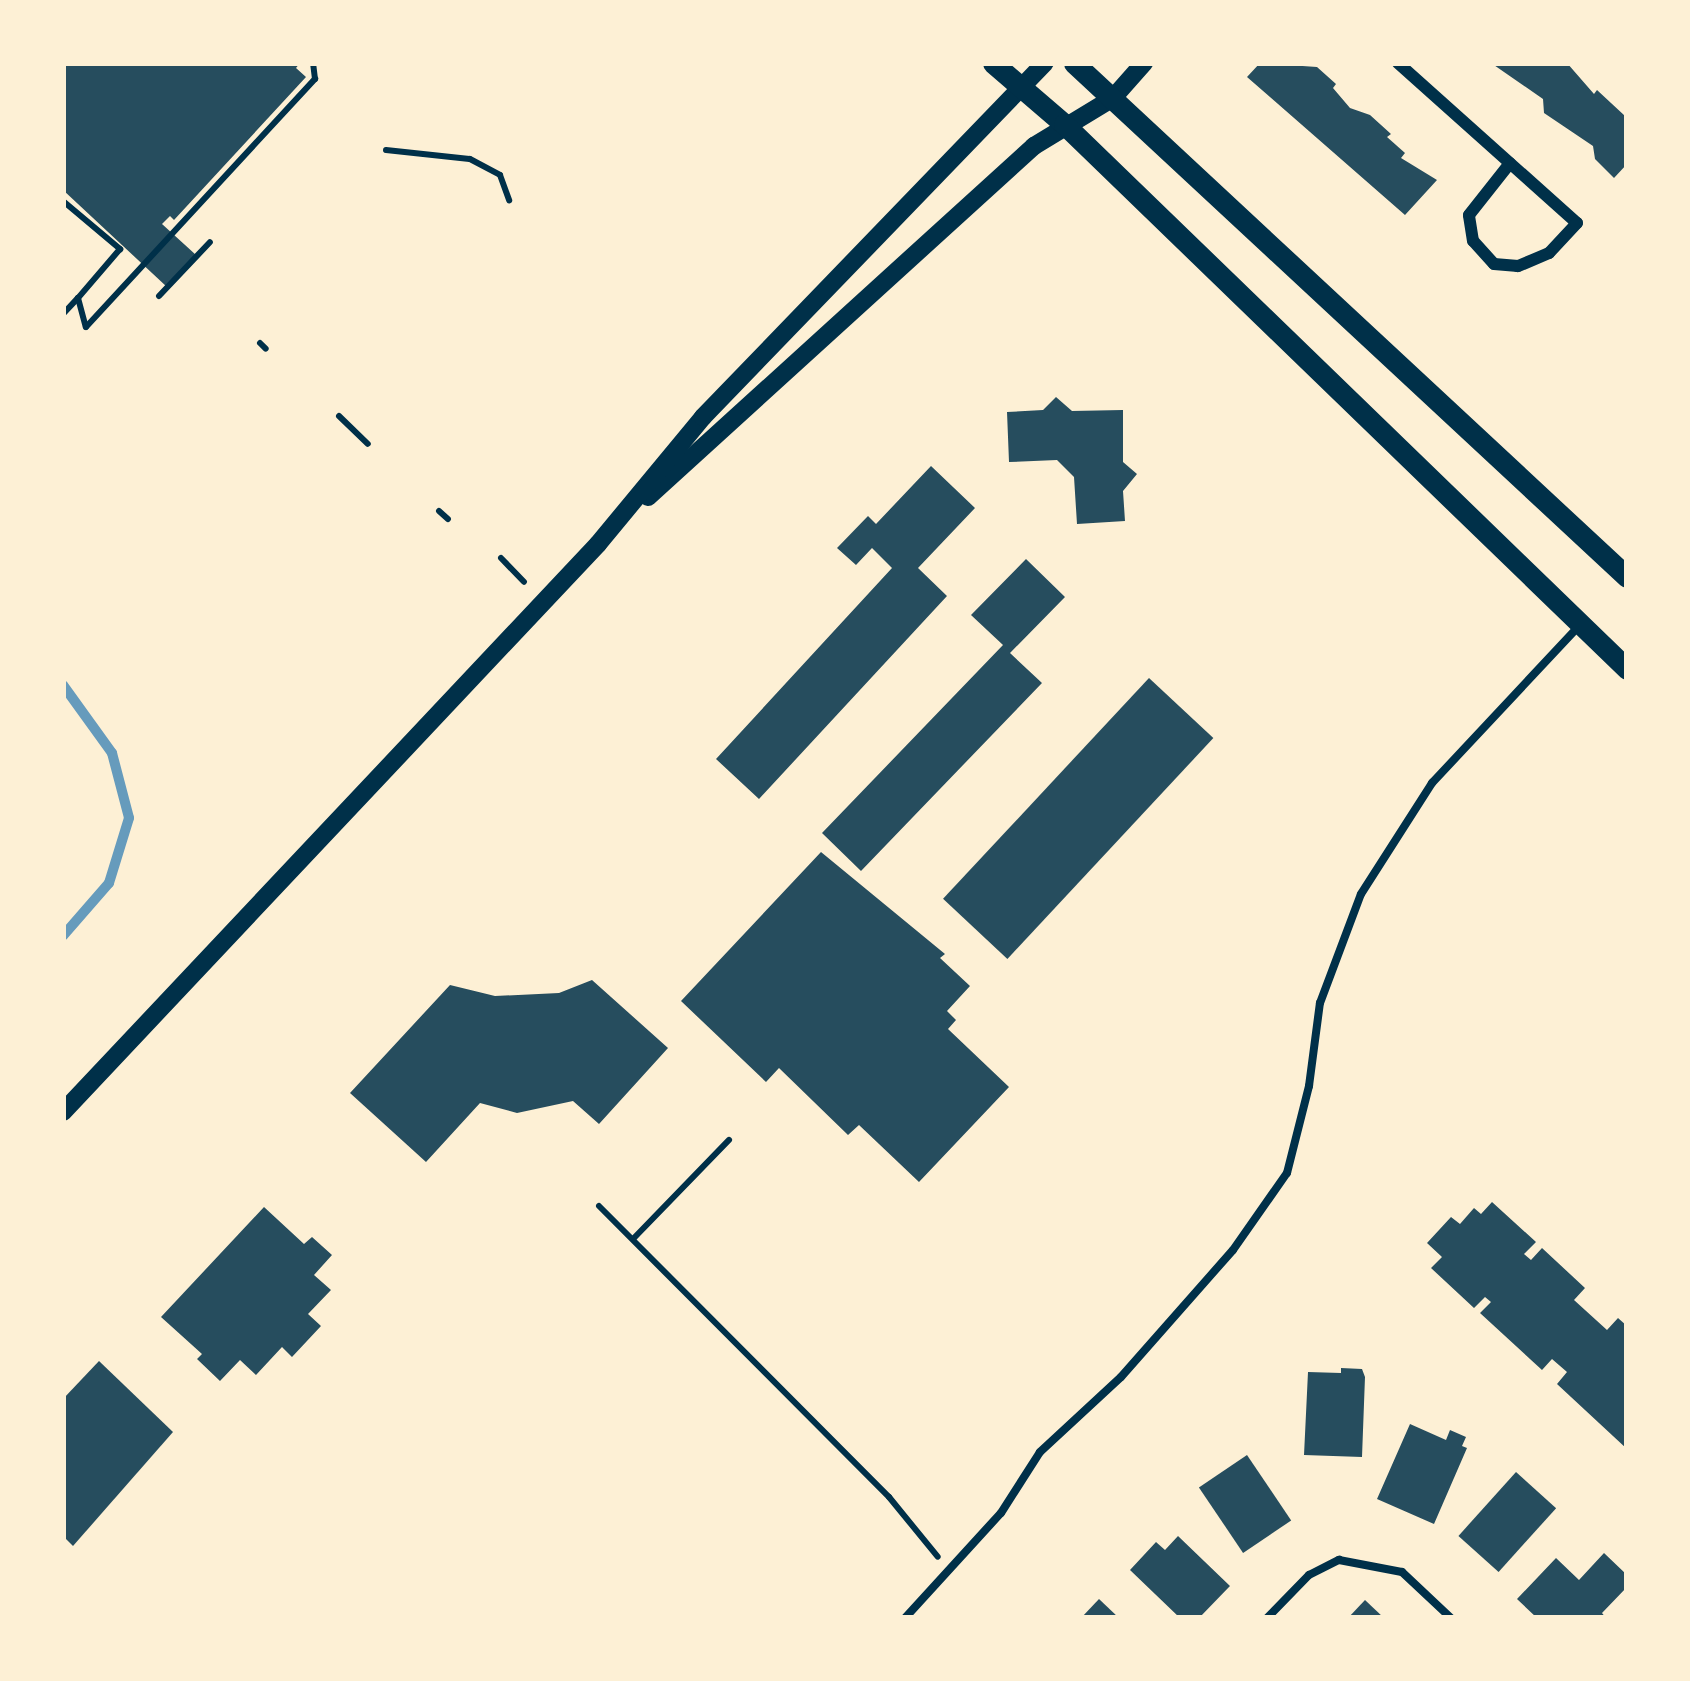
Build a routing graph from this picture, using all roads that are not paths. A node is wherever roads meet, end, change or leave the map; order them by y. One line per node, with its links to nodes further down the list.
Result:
1 (994, 63): 6 (main road)
2 (1045, 63): 6 (street)
3 (1074, 63): 7 (main road)
4 (1144, 63): 7 (street)
5 (1398, 63): 9 (street)
6 (1023, 88): 8 (main road); 10 (street)
7 (1112, 98): 8 (street); 11 (main road)
8 (1064, 124): 10 (street); 12 (main road)
9 (1510, 163): 9 (street)
10 (598, 544): 14 (street)
11 (1627, 577)
12 (1579, 626): 13 (main road); 15 (lane)
13 (1627, 669)
14 (63, 1112)
15 (905, 1618)
16 (1267, 1618): 17 (lane)
17 (1451, 1618)

